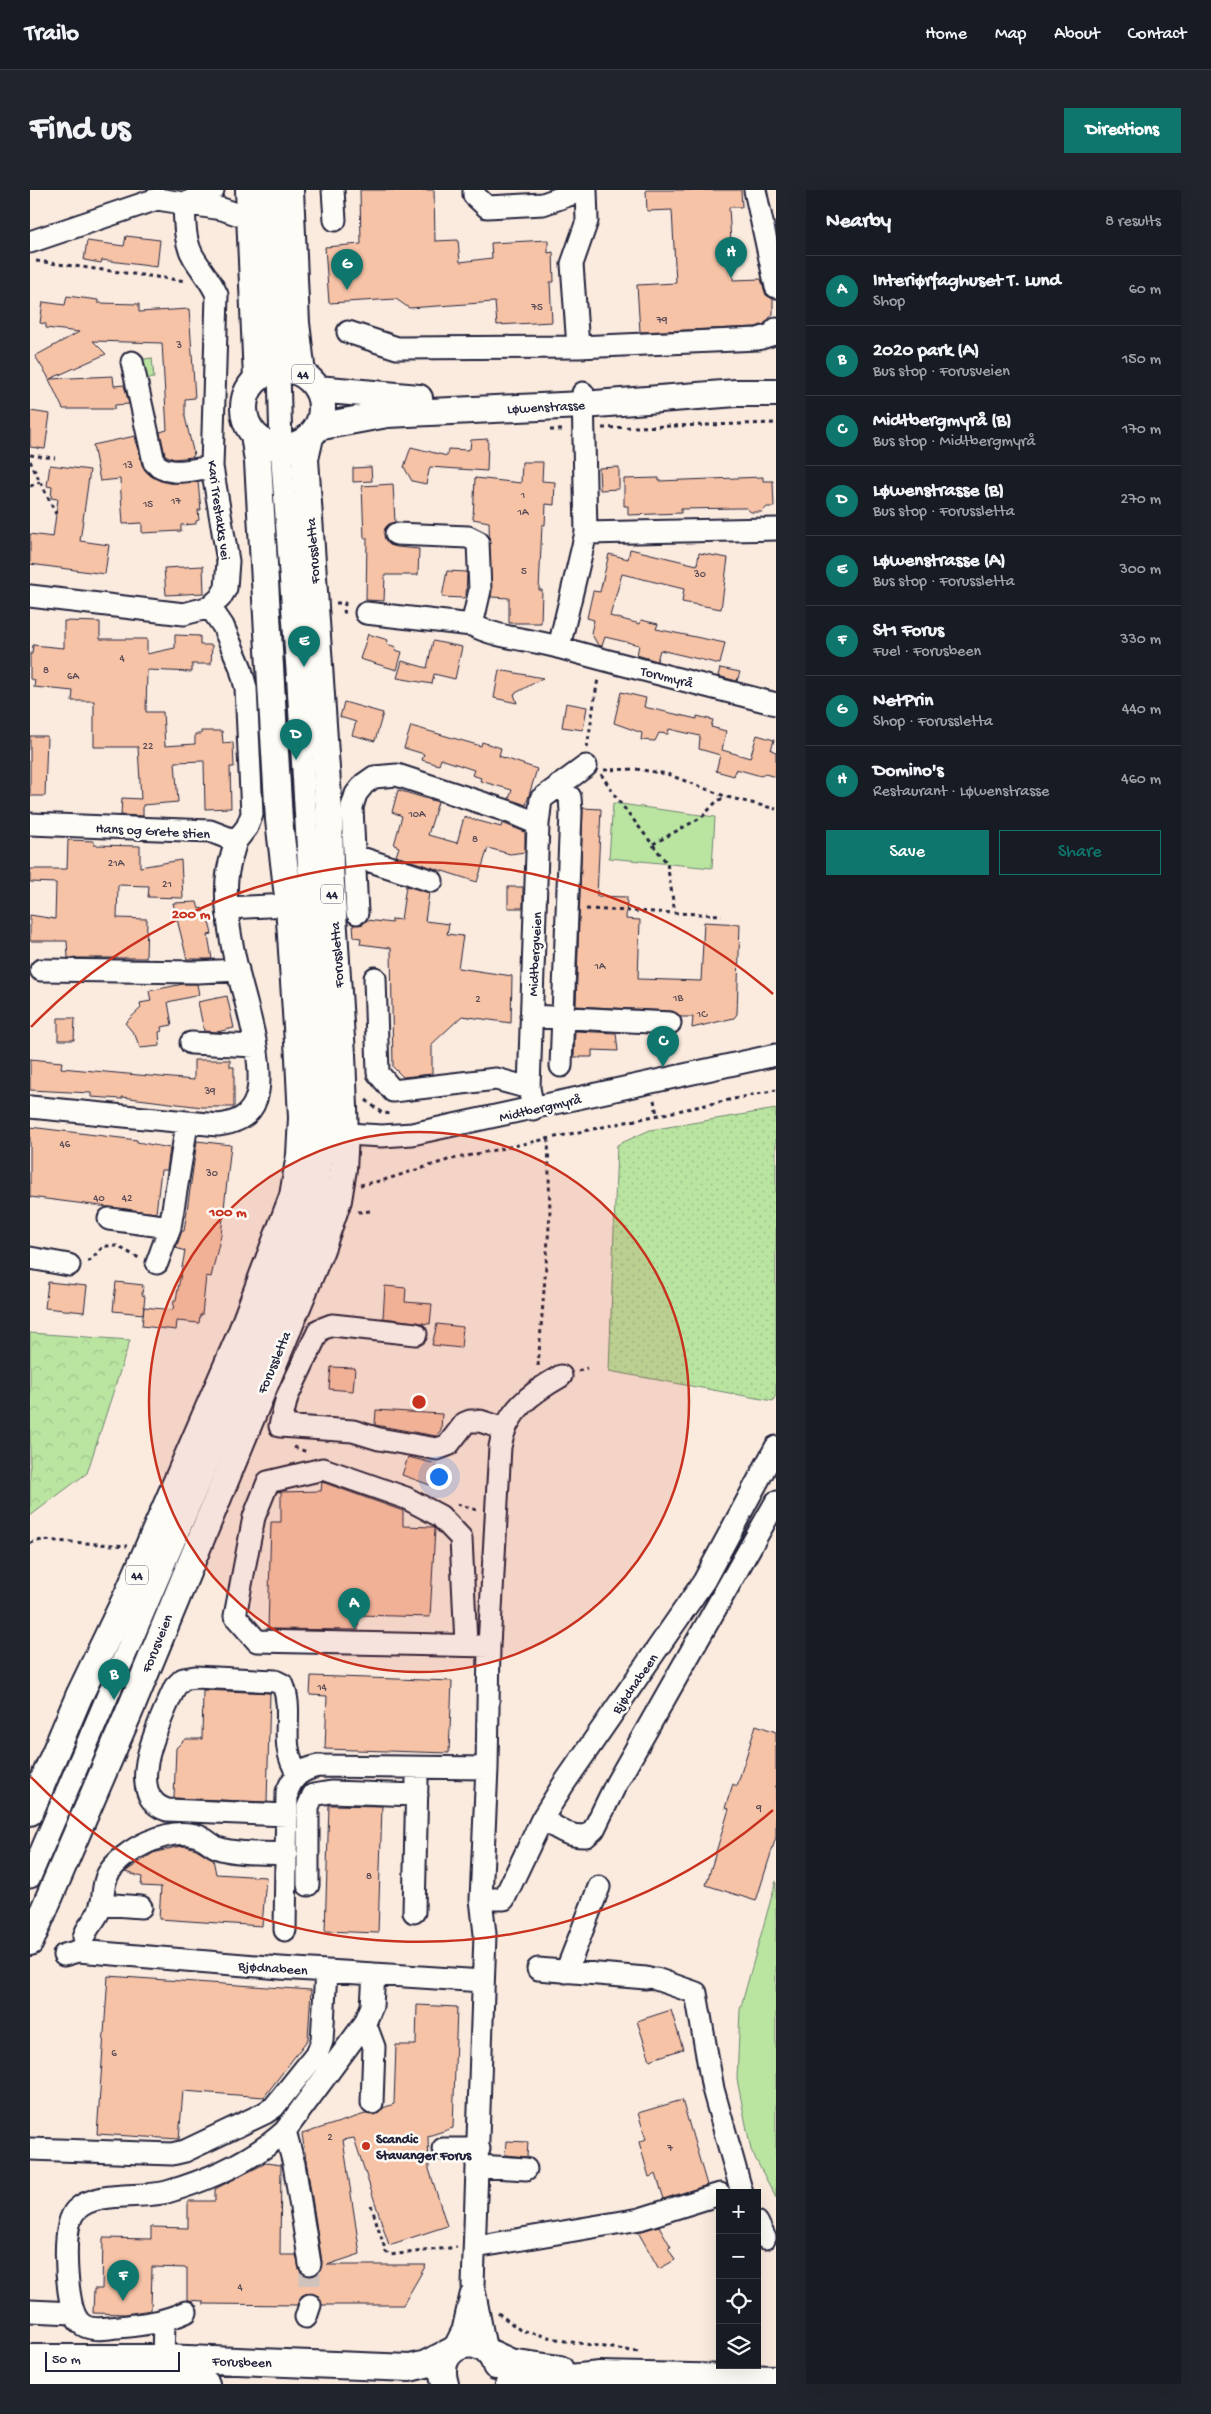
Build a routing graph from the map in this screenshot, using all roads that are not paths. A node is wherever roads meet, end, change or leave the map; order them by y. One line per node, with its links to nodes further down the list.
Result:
1 (212, 190): 10 (street)
2 (249, 190): 11 (main road, 44)
3 (270, 190): 20 (street)
4 (290, 190): 20 (main road, 44)
5 (333, 190): 12 (street)
6 (474, 190): 7 (street)
7 (585, 190): 17 (street)
8 (755, 190): 14 (street)
9 (157, 195): 10 (street); 13 (street)
10 (184, 204): 11 (street); 26 (street, Kari Trestakks vei)
11 (250, 219): 20 (main road, 44)
12 (336, 220)
13 (30, 242)
14 (776, 287)
15 (776, 329): 17 (street)
16 (348, 332): 17 (street)
17 (578, 346)
18 (132, 362): 26 (street)
19 (776, 375): 22 (main road, Løwenstrasse)
20 (289, 378): 22 (main road, Løwenstrasse); 23 (main road, 44); 24 (main road, 44); 25 (street)
21 (776, 392): 22 (main road, Løwenstrasse)
22 (583, 399): 23 (main road, Løwenstrasse); 28 (street)
23 (314, 432): 25 (main road, Løwenstrasse); 61 (main road, Forussletta / 44)
24 (254, 434): 25 (main road); 43 (main road, Forussletta / 44)
25 (281, 447): 61 (street)
26 (212, 467): 31 (street, Kari Trestakks vei)
27 (776, 529): 28 (street)
28 (586, 533): 34 (street)
29 (396, 534): 33 (street)
30 (30, 596): 31 (street)
31 (210, 607): 40 (street)
32 (366, 613): 33 (street, Torvmyrå)
33 (472, 625): 34 (street, Torvmyrå)
34 (559, 647): 35 (street, Torvmyrå)
35 (776, 704)
36 (586, 766): 37 (street)
37 (559, 785): 39 (street, Midtbergveien); 45 (street)
38 (30, 824): 40 (street, Hans og Grete stien)
39 (538, 824): 41 (street); 46 (street, Midtbergveien)
40 (236, 841): 44 (street)
41 (355, 856): 42 (street); 47 (street)
42 (432, 880)
43 (289, 905): 44 (street); 61 (main road, Forussletta / 44)
44 (228, 908): 49 (street)
45 (568, 908): 46 (street); 52 (street)
46 (536, 910): 51 (street, Midtbergveien)
47 (357, 913)
48 (41, 970): 49 (street)
49 (238, 970): 55 (street)
50 (375, 978): 58 (street)
51 (531, 1016): 52 (street); 58 (street, Midtbergveien)
52 (564, 1016): 53 (street); 57 (street)
53 (670, 1023)
54 (191, 1043): 55 (street)
55 (255, 1046): 60 (street)
56 (776, 1055): 58 (street, Midtbergmyrå)
57 (561, 1066)
58 (531, 1098): 61 (street, Midtbergmyrå)
59 (30, 1107): 60 (street)
60 (187, 1124): 63 (street)
61 (323, 1133): 71 (main road, Forussletta / 44); 79 (main road, Forussletta / 44); 83 (street)
62 (109, 1219): 63 (street)
63 (170, 1227): 65 (street)
64 (30, 1258): 66 (street)
65 (157, 1263)
66 (69, 1266)
67 (416, 1334): 69 (street)
68 (561, 1376): 69 (street)
69 (505, 1429): 74 (street)
70 (776, 1447): 81 (street, Bjødnabeen)
71 (234, 1454): 92 (main road, Forusveien / 44)
72 (776, 1502): 81 (street)
73 (466, 1644): 73 (street); 74 (street)
74 (489, 1646): 76 (street)
75 (418, 1767): 76 (street); 77 (street); 78 (street)
76 (487, 1768): 86 (street)
77 (298, 1774): 80 (street); 80 (street)
78 (417, 1794): 84 (street); 89 (street)
79 (30, 1812)
80 (287, 1814): 82 (street)
81 (542, 1818): 86 (street, Bjødnabeen)
82 (287, 1854): 87 (street); 90 (street)
83 (30, 1878)
84 (308, 1885)
85 (599, 1887): 96 (street)
86 (481, 1899): 98 (street)
87 (101, 1904): 88 (street); 91 (street)
88 (142, 1907)
89 (414, 1912)
90 (284, 1930)
91 (84, 1937)
92 (30, 1942)
93 (64, 1955): 95 (street, Bjødnabeen)
94 (538, 1969): 96 (street)
95 (326, 1970): 97 (street, Bjødnabeen); 103 (street)
96 (566, 1972): 106 (street)
97 (374, 1974): 98 (street, Bjødnabeen); 99 (street)
98 (483, 1981): 104 (street)
99 (365, 2023): 100 (street); 101 (street)
100 (372, 2103)
101 (285, 2131): 109 (street); 113 (street)
102 (443, 2149): 104 (street)
103 (30, 2150)
104 (479, 2158): 105 (street); 108 (street)
105 (526, 2169)
106 (730, 2189)
107 (716, 2196): 108 (street)
108 (475, 2247): 110 (street)
109 (310, 2264)
110 (474, 2285): 115 (street); 116 (street)
111 (30, 2311): 113 (street)
112 (186, 2312): 114 (street)
113 (73, 2313): 114 (street)
114 (164, 2322): 118 (street)
115 (452, 2351): 116 (main road, Forusbeen); 118 (main road, Forusbeen); 123 (main road)
116 (487, 2352): 119 (main road); 124 (main road)
117 (30, 2358): 118 (main road, Forusbeen)
118 (163, 2358)
119 (600, 2375): 120 (main road); 125 (main road)
120 (776, 2378)
121 (30, 2382): 122 (main road, Forusbeen)
122 (206, 2384)
123 (445, 2384)
124 (494, 2384)
125 (509, 2384)

